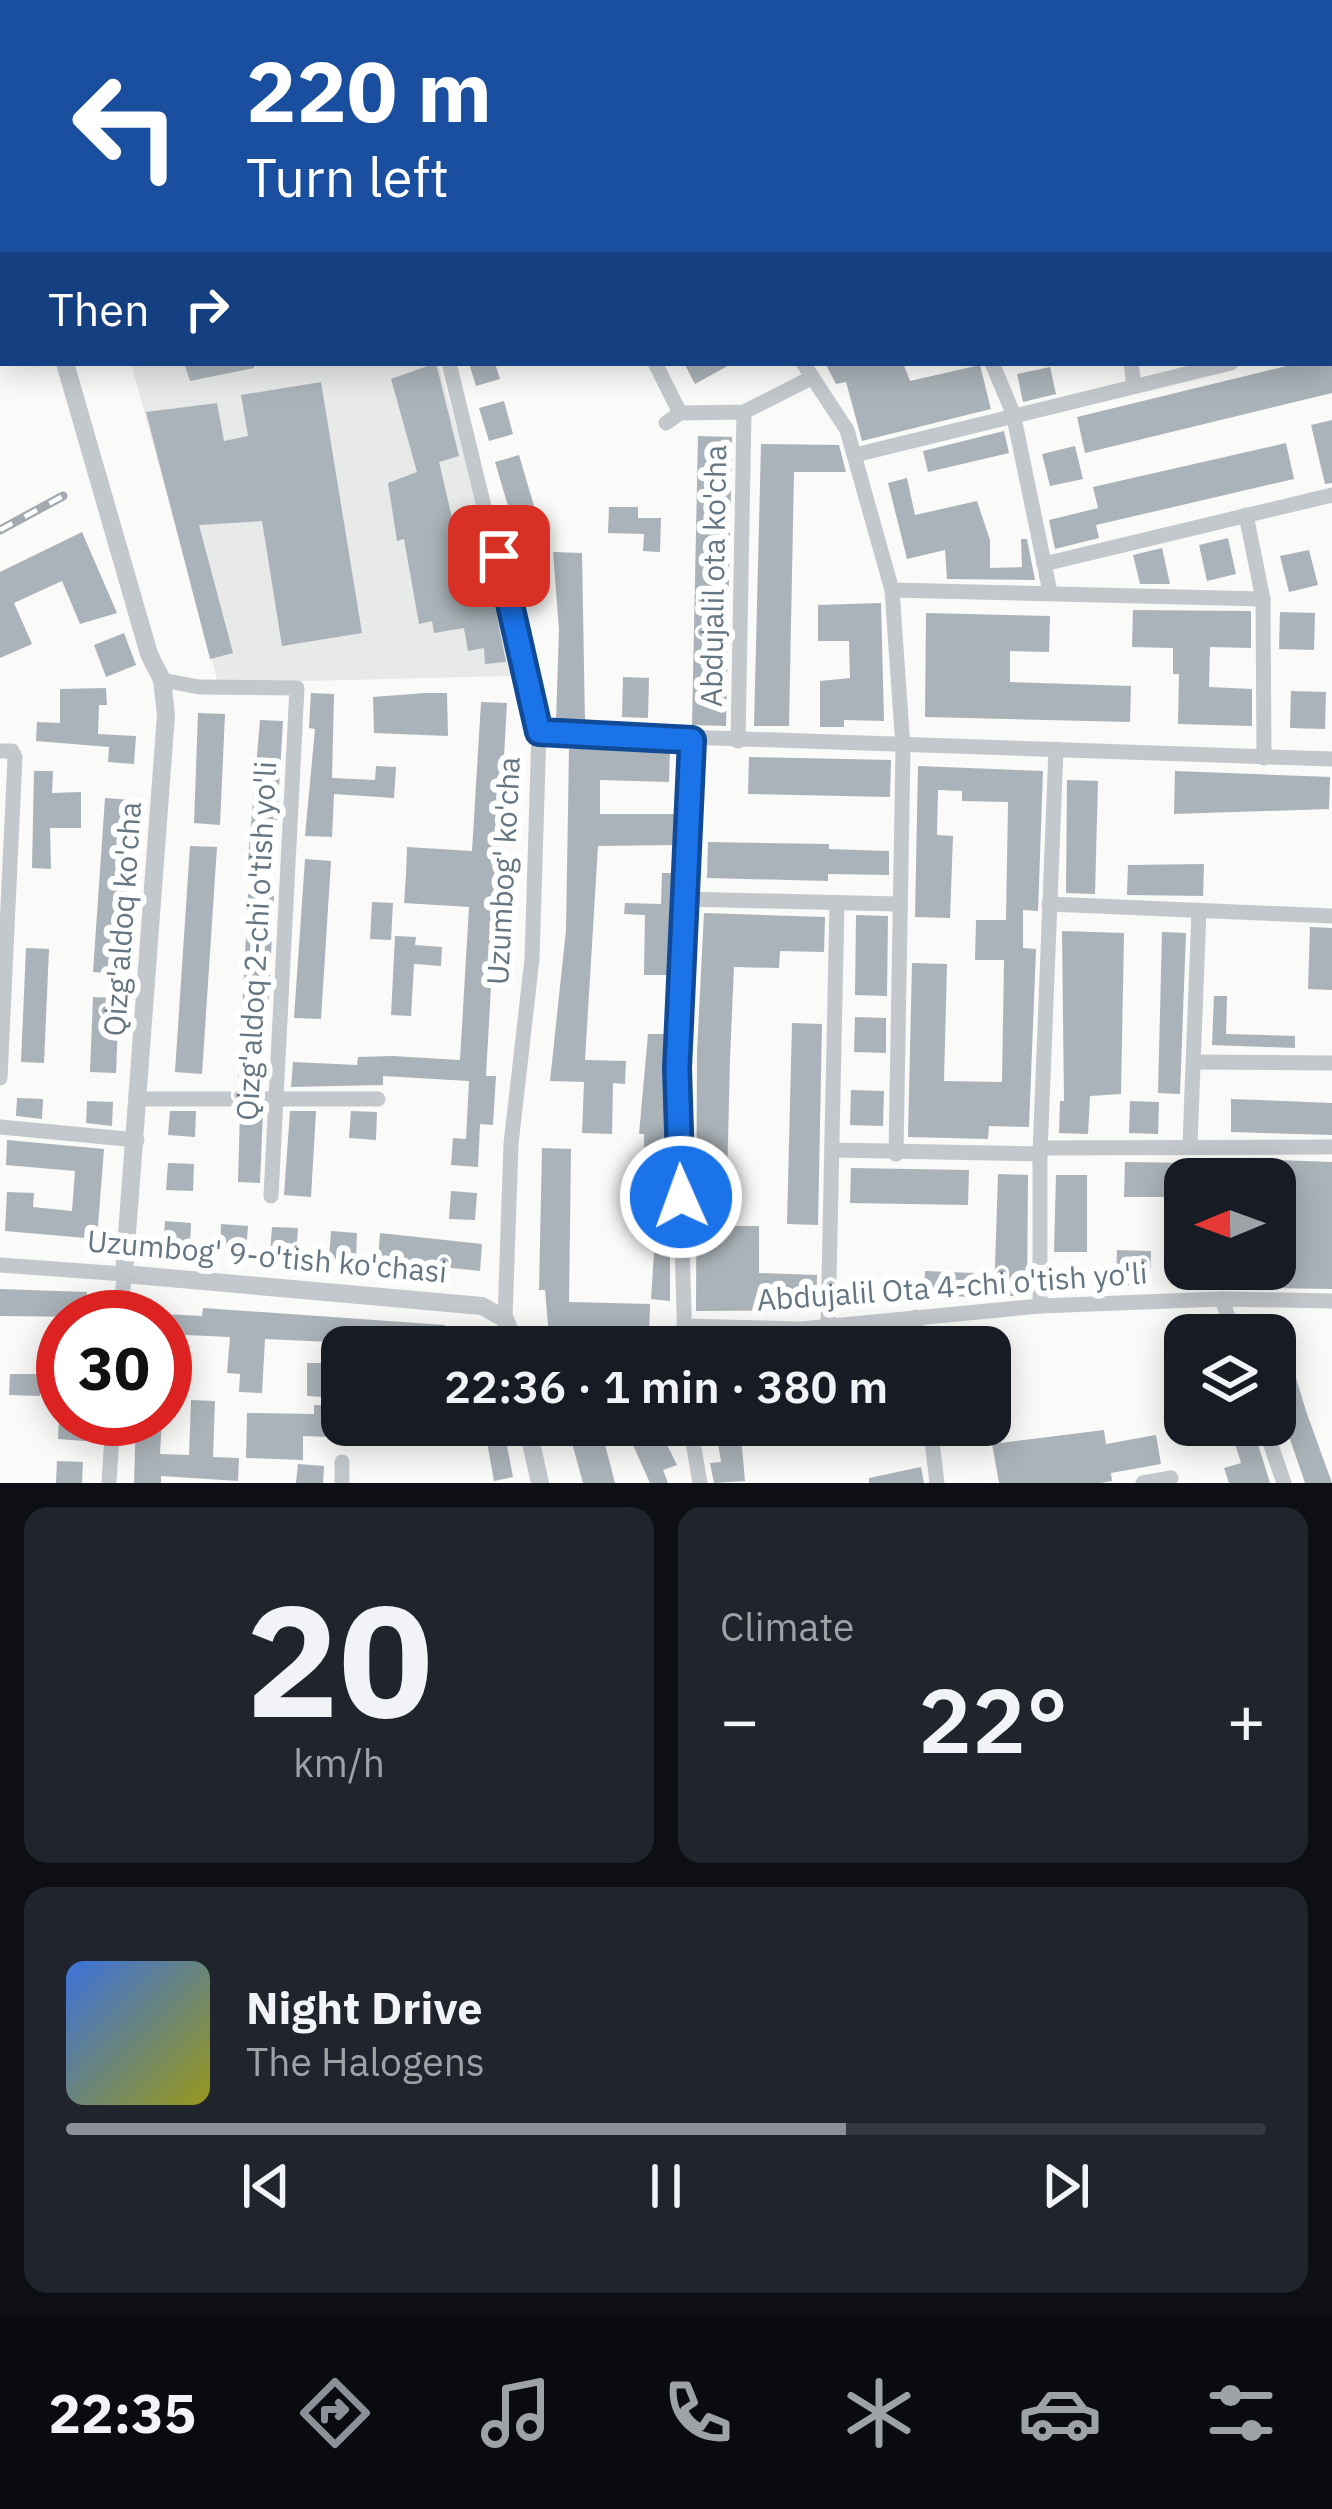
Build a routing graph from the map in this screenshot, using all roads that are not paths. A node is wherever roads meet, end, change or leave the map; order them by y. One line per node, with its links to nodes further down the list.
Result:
1 (66, 366): 18 (street, Qizg'aldoq ko'cha)
2 (450, 366): 19 (street, Uzumbog' ko'cha)
3 (656, 366): 9 (street)
4 (993, 366): 10 (street)
5 (1131, 366): 8 (street)
6 (1218, 366): 8 (street)
7 (807, 370): 9 (street); 11 (street)
8 (1134, 386): 10 (street)
9 (744, 412): 21 (street, Abdujalil ota ko'cha)
10 (1012, 413): 11 (street); 14 (street)
11 (855, 454): 15 (street)
12 (1332, 495): 13 (street)
13 (1246, 515): 14 (street); 17 (street)
14 (1044, 564): 16 (street)
15 (892, 590): 16 (street); 22 (street)
16 (1050, 592): 17 (street)
17 (1263, 599): 25 (street)
18 (162, 680): 36 (street, Qizg'aldoq 2-chi o'tish yo'li); 37 (street, Qizg'aldoq ko'cha)
19 (539, 732): 20 (street); 56 (street, Uzumbog' ko'cha)
20 (692, 740): 21 (street); 27 (street)
21 (738, 741): 22 (street)
22 (903, 748): 23 (street); 29 (street)
23 (1056, 749): 25 (street); 30 (street)
24 (0, 751): 35 (street)
25 (1264, 758): 26 (street)
26 (1332, 759)
27 (684, 899): 28 (street); 57 (street)
28 (837, 903): 29 (street); 43 (street)
29 (897, 904): 45 (street)
30 (1049, 904): 31 (street); 44 (street)
31 (1199, 910): 32 (street); 33 (street)
32 (1332, 916)
33 (1194, 1062): 34 (street); 41 (street)
34 (1332, 1064)
35 (0, 1078)
36 (274, 1098): 37 (street); 38 (street); 46 (street, Qizg'aldoq 2-chi o'tish yo'li)
37 (140, 1099): 40 (street, Qizg'aldoq ko'cha)
38 (378, 1099)
39 (0, 1127): 40 (street)
40 (137, 1139): 48 (street, Qizg'aldoq ko'cha)
41 (1190, 1144): 42 (street); 44 (street)
42 (1332, 1147)
43 (832, 1150): 45 (street); 58 (street)
44 (1040, 1151): 45 (street); 52 (street)
45 (896, 1154)
46 (272, 1196)
47 (0, 1264): 48 (street, Uzumbog' 9-o'tish ko'chasi)
48 (124, 1274): 49 (street, Qizg'aldoq ko'cha); 55 (street, Uzumbog' 9-o'tish ko'chasi)
49 (123, 1290)
50 (1222, 1298): 51 (street, Abdujalil Ota 4-chi o'tish yo'li); 52 (street, Abdujalil Ota 4-chi o'tish yo'li); 53 (street)
51 (1332, 1300)
52 (1040, 1306): 54 (street, Abdujalil Ota 4-chi o'tish yo'li)
53 (1227, 1314)
54 (916, 1317): 59 (street, Abdujalil Ota 4-chi o'tish yo'li); 60 (street)
55 (501, 1326)
56 (512, 1326)
57 (684, 1326)
58 (828, 1326)
59 (844, 1326)
60 (917, 1326)
61 (111, 1446): 68 (street)
62 (532, 1446): 70 (street)
63 (694, 1446): 71 (street)
64 (933, 1446): 72 (street)
65 (1271, 1446): 74 (street)
66 (342, 1462): 69 (street)
67 (1171, 1478): 73 (street)
68 (109, 1483)
69 (342, 1483)
70 (540, 1483)
71 (700, 1483)
72 (937, 1483)
73 (1143, 1483)
74 (1284, 1483)

